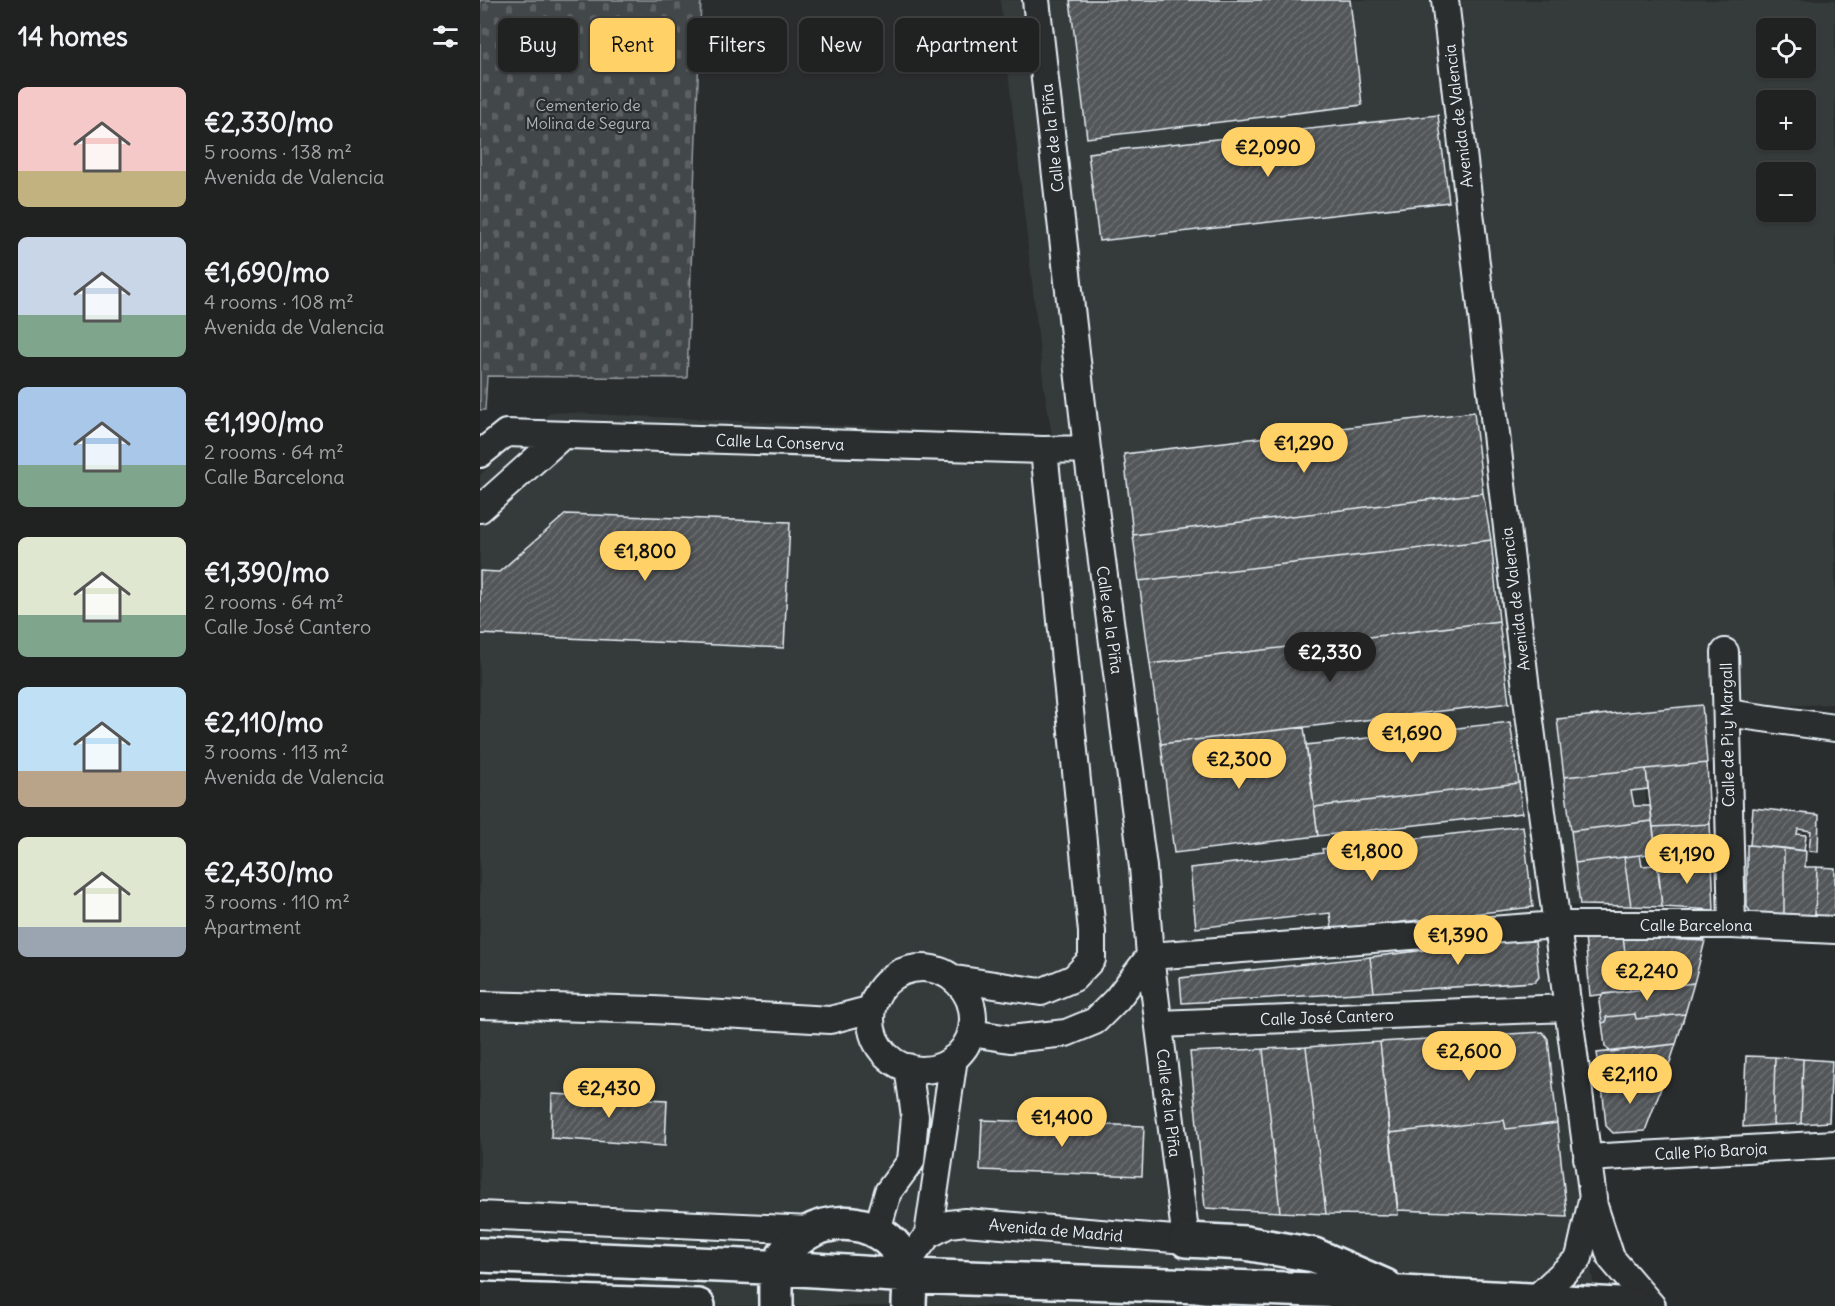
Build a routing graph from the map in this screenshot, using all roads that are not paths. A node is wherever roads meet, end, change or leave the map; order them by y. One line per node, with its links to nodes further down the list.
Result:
1 (1036, 0): 4 (street, Calle de la Piña)
2 (1445, 0): 11 (street, Avenida de Valencia)
3 (563, 435): 5 (street, Calle La Conserva); 6 (street, Calle La Conserva); 7 (street)
4 (1087, 448): 5 (street, Calle La Conserva); 14 (street, Calle de la Piña)
5 (1044, 450): 15 (street)
6 (480, 454)
7 (480, 509)
8 (1725, 652): 9 (street, Calle de Pi y Margall)
9 (1727, 713): 10 (street); 12 (street, Calle de Pi y Margall)
10 (1835, 728)
11 (1557, 925): 12 (street, Calle Barcelona); 14 (street, Calle Barcelona); 17 (street, Avenida de Valencia)
12 (1732, 925): 13 (street, Calle Barcelona)
13 (1835, 930)
14 (1150, 956): 19 (street, Calle de la Piña); 20 (street)
15 (955, 980): 18 (street); 20 (street)
16 (480, 1005): 18 (street)
17 (1567, 1008): 19 (street, Calle José Cantero); 24 (street, Avenida de Valencia)
18 (872, 1009): 22 (street)
19 (1159, 1024): 30 (street, Calle de la Piña)
20 (971, 1033): 21 (street)
21 (954, 1058): 22 (street); 29 (street)
22 (908, 1067): 27 (street)
23 (1835, 1144): 24 (street, Calle Pío Baroja)
24 (1587, 1158): 25 (street, Avenida de Valencia)
25 (1593, 1201): 36 (street, Avenida de Valencia); 40 (street, Avenida de Valencia)
26 (480, 1215): 28 (street)
27 (872, 1228): 28 (main road); 29 (street); 33 (main road)
28 (811, 1230): 32 (main road)
29 (928, 1235): 30 (street, Avenida de Madrid); 33 (street)
30 (1186, 1240): 34 (main road)
31 (480, 1256): 32 (main road)
32 (778, 1268): 33 (main road); 38 (main road)
33 (908, 1282): 34 (main road)
34 (1403, 1293): 36 (main road)
35 (480, 1299): 37 (main road)
36 (1535, 1299): 39 (main road)
37 (698, 1306)
38 (776, 1306)
39 (1636, 1306)
40 (1652, 1306)

